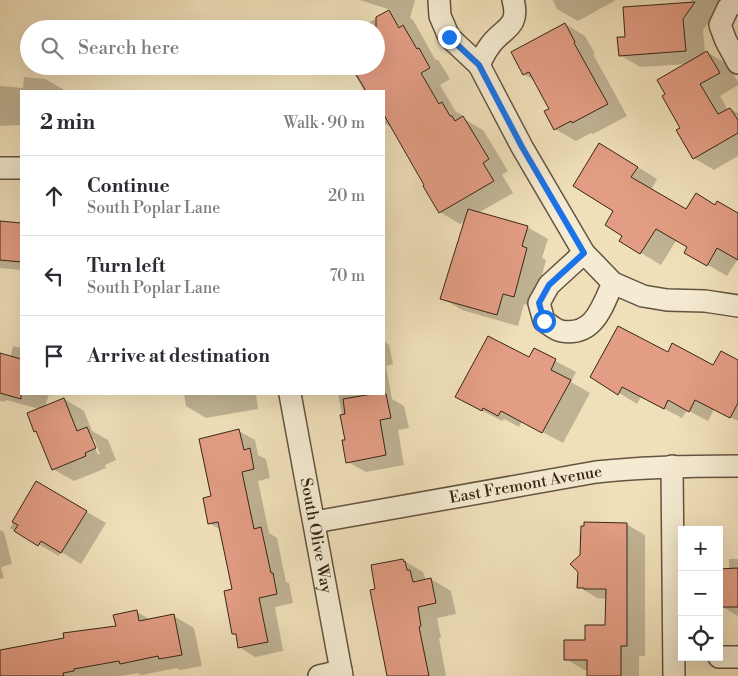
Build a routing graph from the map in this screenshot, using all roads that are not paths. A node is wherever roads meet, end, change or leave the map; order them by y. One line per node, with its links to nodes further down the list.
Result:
1 (439, 0): 5 (street)
2 (513, 0): 5 (street)
3 (738, 1): 4 (street)
4 (738, 63)
5 (479, 65): 8 (street)
6 (0, 168): 7 (street)
7 (20, 168)
8 (584, 253): 9 (street); 9 (street)
9 (614, 283): 10 (street)
10 (738, 306)
11 (290, 395): 14 (street, South Olive Way)
12 (672, 466): 13 (street, East Fremont Avenue); 14 (street, East Fremont Avenue); 17 (street)
13 (738, 466)
14 (315, 522): 18 (street, South Olive Way)
15 (723, 657): 16 (street)
16 (738, 657)
17 (676, 663)
18 (342, 674): 19 (street)
19 (319, 676)

